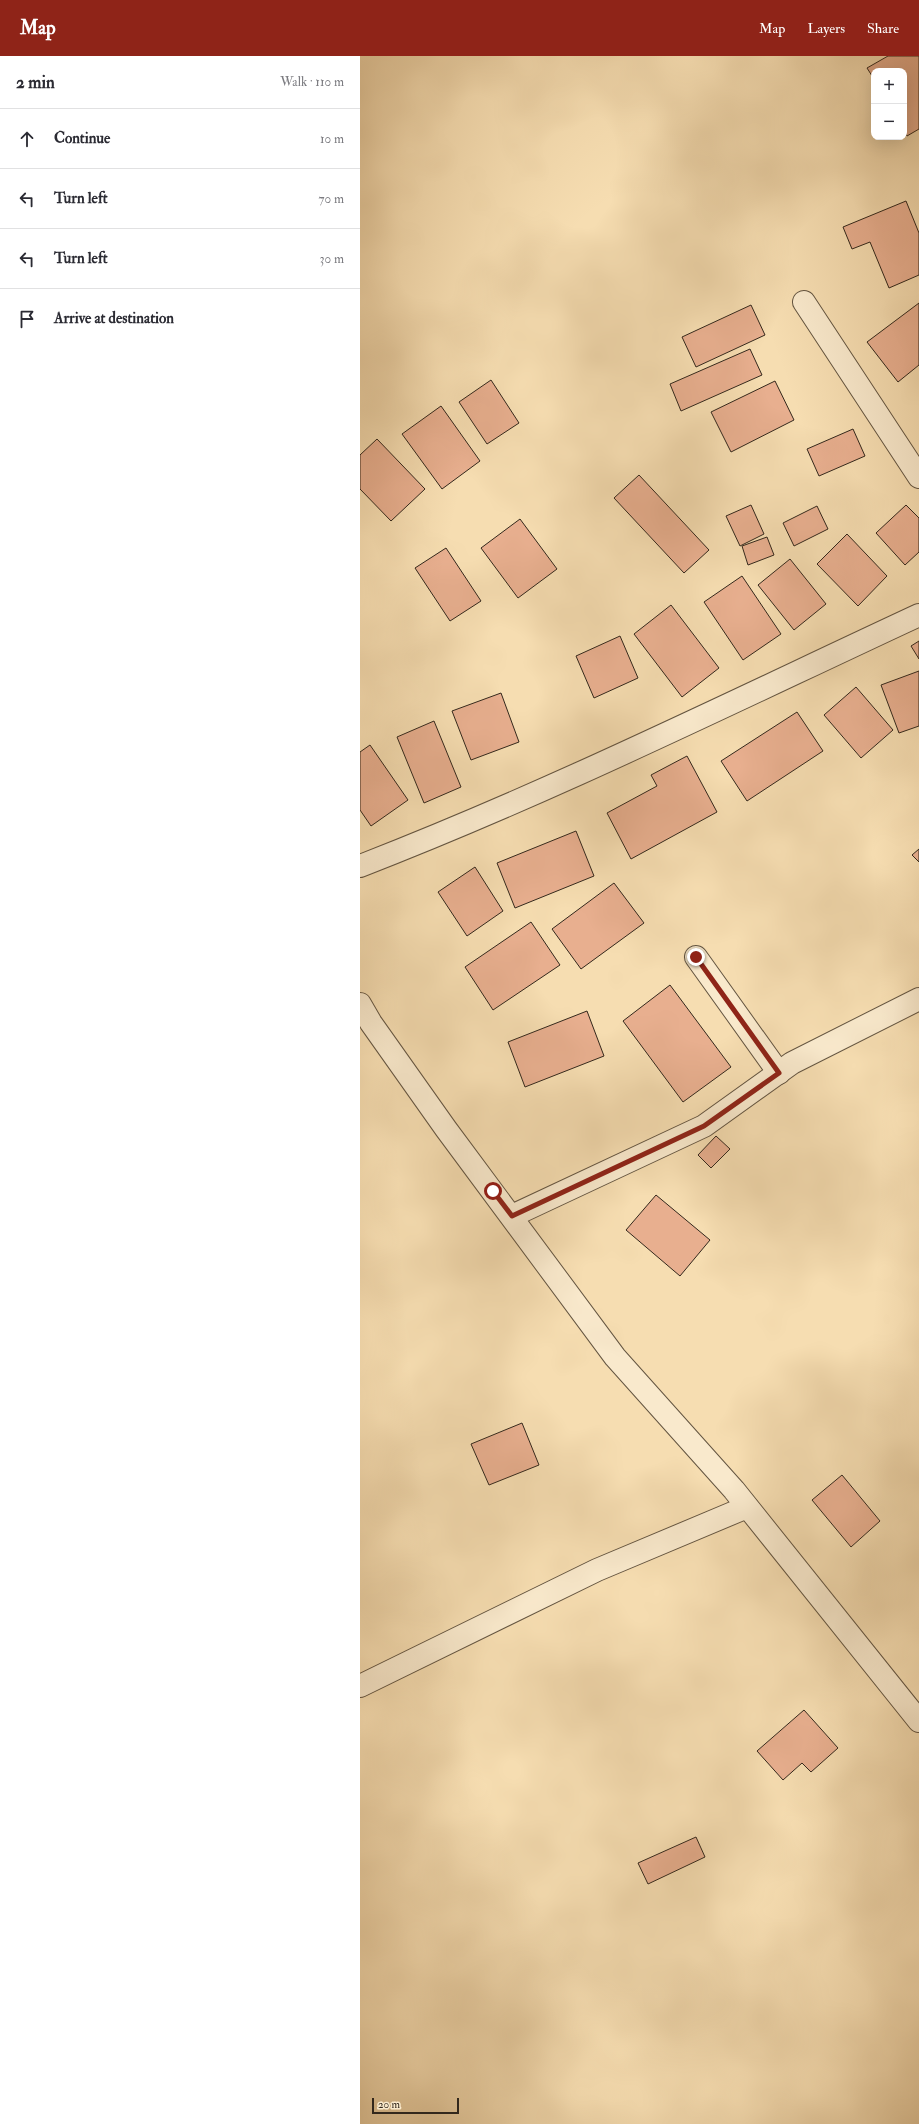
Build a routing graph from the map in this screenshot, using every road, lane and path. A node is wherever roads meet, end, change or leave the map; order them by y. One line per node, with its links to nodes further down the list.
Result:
1 (804, 302): 2 (street)
2 (919, 477)
3 (919, 614): 4 (street)
4 (360, 866)
5 (696, 957): 8 (street)
6 (919, 999): 8 (street)
7 (360, 1004): 9 (street)
8 (779, 1073): 9 (street)
9 (512, 1216): 10 (street)
10 (747, 1507): 11 (street); 12 (street)
11 (360, 1686)
12 (919, 1721)

